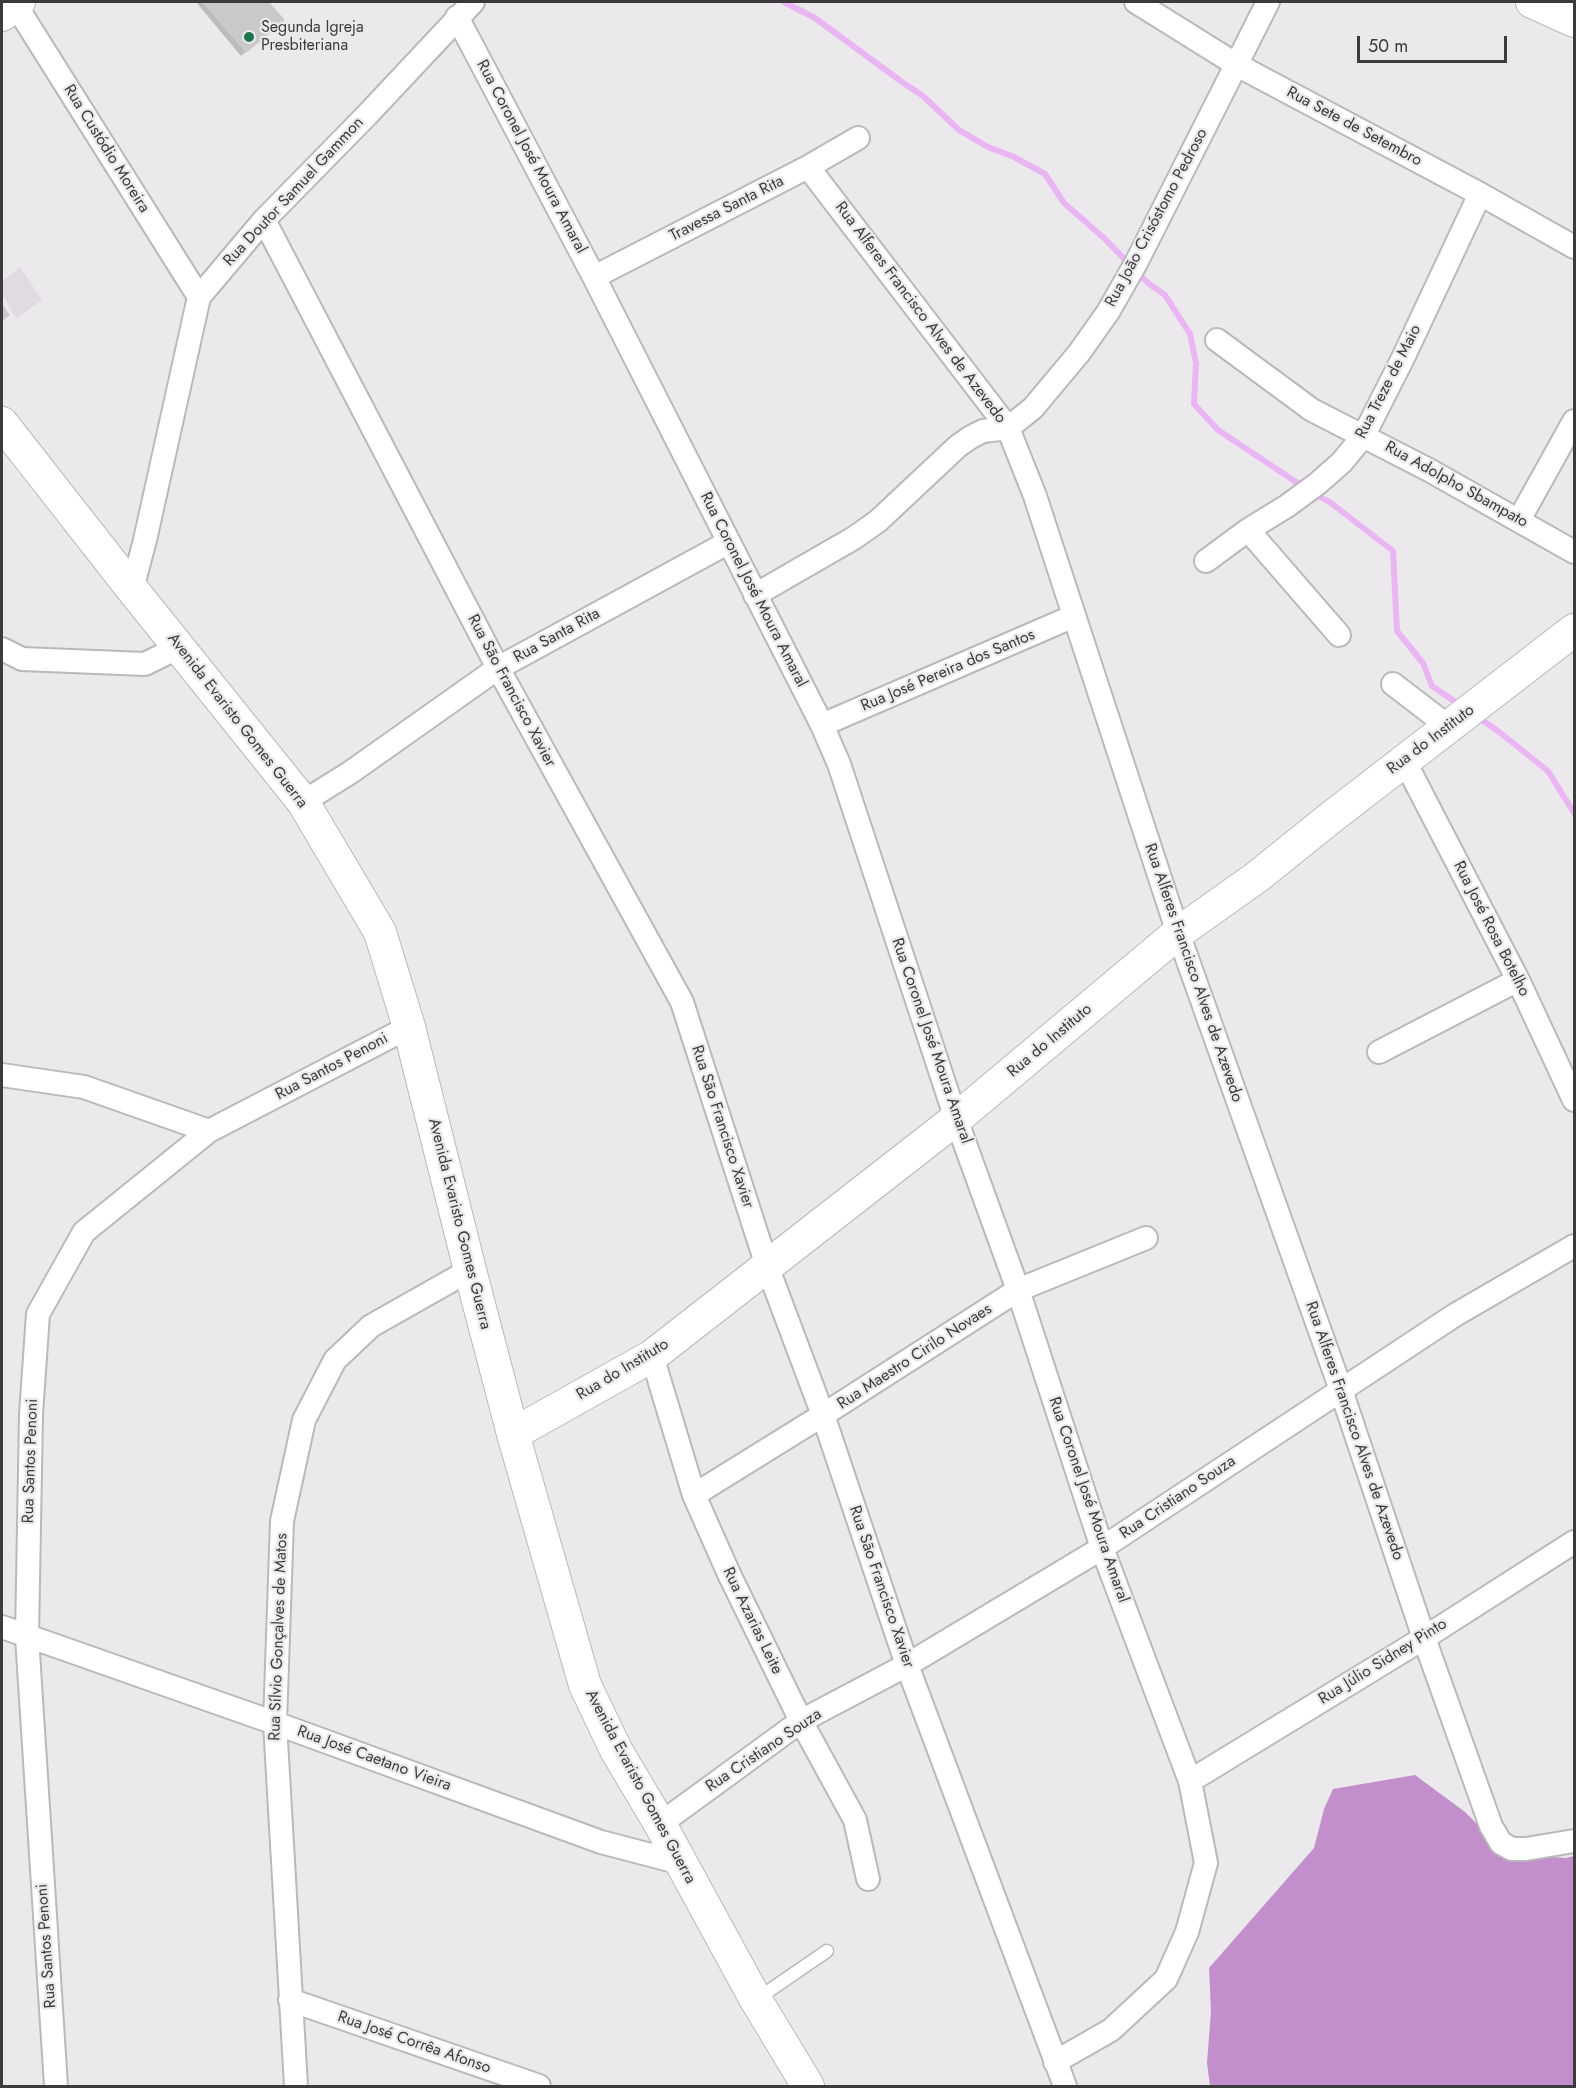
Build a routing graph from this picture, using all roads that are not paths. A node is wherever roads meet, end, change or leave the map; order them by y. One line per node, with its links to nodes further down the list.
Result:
1 (473, 2): 6 (street, Rua Doutor Samuel Gammon)
2 (1136, 2): 8 (street, Rua Sete de Setembro)
3 (1268, 2): 8 (street, Rua João Crisóstomo Pedroso)
4 (1532, 2): 7 (main road)
5 (13, 6): 15 (street, Rua Custódio Moreira)
6 (457, 17): 12 (street, Rua Doutor Samuel Gammon); 14 (street, Rua Coronel José Moura Amaral)
7 (1575, 21)
8 (1237, 65): 11 (street, Rua Sete de Setembro); 19 (street, Rua João Crisóstomo Pedroso)
9 (858, 138): 10 (street, Travessa Santa Rita)
10 (808, 167): 14 (street, Travessa Santa Rita); 19 (street, Rua Alferes Francisco Alves de Azevedo)
11 (1480, 194): 13 (street, Rua Sete de Setembro); 20 (street, Rua Treze de Maio)
12 (264, 219): 15 (street, Rua Doutor Samuel Gammon); 33 (street, Rua São Francisco Xavier)
13 (1575, 247)
14 (594, 277): 23 (street, Rua Coronel José Moura Amaral)
15 (199, 297): 26 (street, Rua Doutor Samuel Gammon)
16 (1217, 340): 20 (street, Rua Adolpho Sbampato)
17 (1575, 421): 21 (street)
18 (2, 423): 26 (main road, Avenida Evaristo Gomes Guerra)
19 (1008, 428): 27 (street, Rua João Crisóstomo Pedroso); 28 (street, Rua Alferes Francisco Alves de Azevedo)
20 (1364, 435): 21 (street, Rua Adolpho Sbampato); 22 (street, Rua Treze de Maio)
21 (1519, 520): 24 (street, Rua Adolpho Sbampato)
22 (1248, 530): 25 (street, Rua Treze de Maio); 30 (street)
23 (729, 542): 27 (street, Rua Coronel José Moura Amaral); 33 (street, Rua Santa Rita)
24 (1575, 552)
25 (1206, 561)
26 (132, 589): 31 (main road, Avenida Evaristo Gomes Guerra)
27 (755, 594): 35 (street, Rua Coronel José Moura Amaral)
28 (1074, 616): 35 (street, Rua José Pereira dos Santos); 39 (street, Rua Alferes Francisco Alves de Azevedo)
29 (1575, 630): 36 (main road, Rua do Instituto)
30 (1338, 635)
31 (179, 647): 32 (street); 38 (main road, Avenida Evaristo Gomes Guerra)
32 (2, 649)
33 (498, 668): 38 (street, Rua Santa Rita); 49 (street, Rua São Francisco Xavier)
34 (1393, 684): 36 (street)
35 (822, 725): 45 (street, Rua Coronel José Moura Amaral)
36 (1449, 727): 37 (main road, Rua do Instituto)
37 (1404, 760): 39 (main road, Rua do Instituto); 40 (street, Rua José Rosa Botelho)
38 (303, 802): 41 (main road, Avenida Evaristo Gomes Guerra)
39 (1178, 933): 45 (main road, Rua do Instituto); 53 (street, Rua Alferes Francisco Alves de Azevedo)
40 (1518, 980): 42 (street); 44 (street, Rua José Rosa Botelho)
41 (409, 1027): 46 (street, Rua Santos Penoni); 50 (main road, Avenida Evaristo Gomes Guerra)
42 (1379, 1052)
43 (2, 1075): 46 (street)
44 (1575, 1100)
45 (956, 1119): 49 (main road, Rua do Instituto); 51 (street, Rua Coronel José Moura Amaral)
46 (209, 1131): 60 (street, Rua Santos Penoni)
47 (1146, 1238): 51 (street, Rua Maestro Cirilo Novaes)
48 (1575, 1246): 53 (street, Rua Cristiano Souza)
49 (767, 1266): 52 (main road, Rua do Instituto); 54 (street, Rua São Francisco Xavier)
50 (470, 1270): 55 (main road, Avenida Evaristo Gomes Guerra); 64 (street, Rua Sílvio Gonçalves de Matos)
51 (1018, 1290): 54 (street, Rua Maestro Cirilo Novaes); 58 (street, Rua Coronel José Moura Amaral)
52 (652, 1356): 55 (main road, Rua do Instituto); 56 (street, Rua Azarias Leite)
53 (1341, 1390): 58 (street, Rua Cristiano Souza); 61 (street, Rua Alferes Francisco Alves de Azevedo)
54 (823, 1415): 56 (street, Rua Maestro Cirilo Novaes); 62 (street, Rua São Francisco Xavier)
55 (513, 1434): 66 (main road, Avenida Evaristo Gomes Guerra)
56 (694, 1495): 63 (street, Rua Azarias Leite)
57 (1575, 1542): 61 (street, Rua Júlio Sidney Pinto)
58 (1102, 1548): 62 (street, Rua Cristiano Souza); 65 (street, Rua Coronel José Moura Amaral)
59 (2, 1627): 60 (street, Rua José Caetano Vieira)
60 (27, 1637): 64 (street, Rua José Caetano Vieira); 74 (street, Rua Santos Penoni)
61 (1424, 1638): 65 (street, Rua Júlio Sidney Pinto); 67 (street, Rua Alferes Francisco Alves de Azevedo)
62 (907, 1665): 63 (street, Rua Cristiano Souza); 73 (street, Rua São Francisco Xavier)
63 (801, 1721): 66 (street, Rua Cristiano Souza); 69 (street, Rua Azarias Leite)
64 (275, 1723): 68 (street, Rua José Caetano Vieira); 71 (street, Rua Sílvio Gonçalves de Matos)
65 (1190, 1781): 73 (street, Rua Coronel José Moura Amaral)
66 (660, 1824): 68 (main road, Avenida Evaristo Gomes Guerra)
67 (1575, 1841)
68 (681, 1863): 72 (main road, Avenida Evaristo Gomes Guerra)
69 (868, 1879)
70 (826, 1952): 72 (lane)
71 (290, 2000): 75 (street, Rua Sílvio Gonçalves de Matos); 76 (street, Rua José Corrêa Afonso)
72 (756, 2000): 77 (main road, Avenida Evaristo Gomes Guerra)
73 (1055, 2062): 78 (street, Rua São Francisco Xavier)
74 (56, 2086)
75 (296, 2086)
76 (538, 2086)
77 (808, 2086)
78 (1065, 2086)

